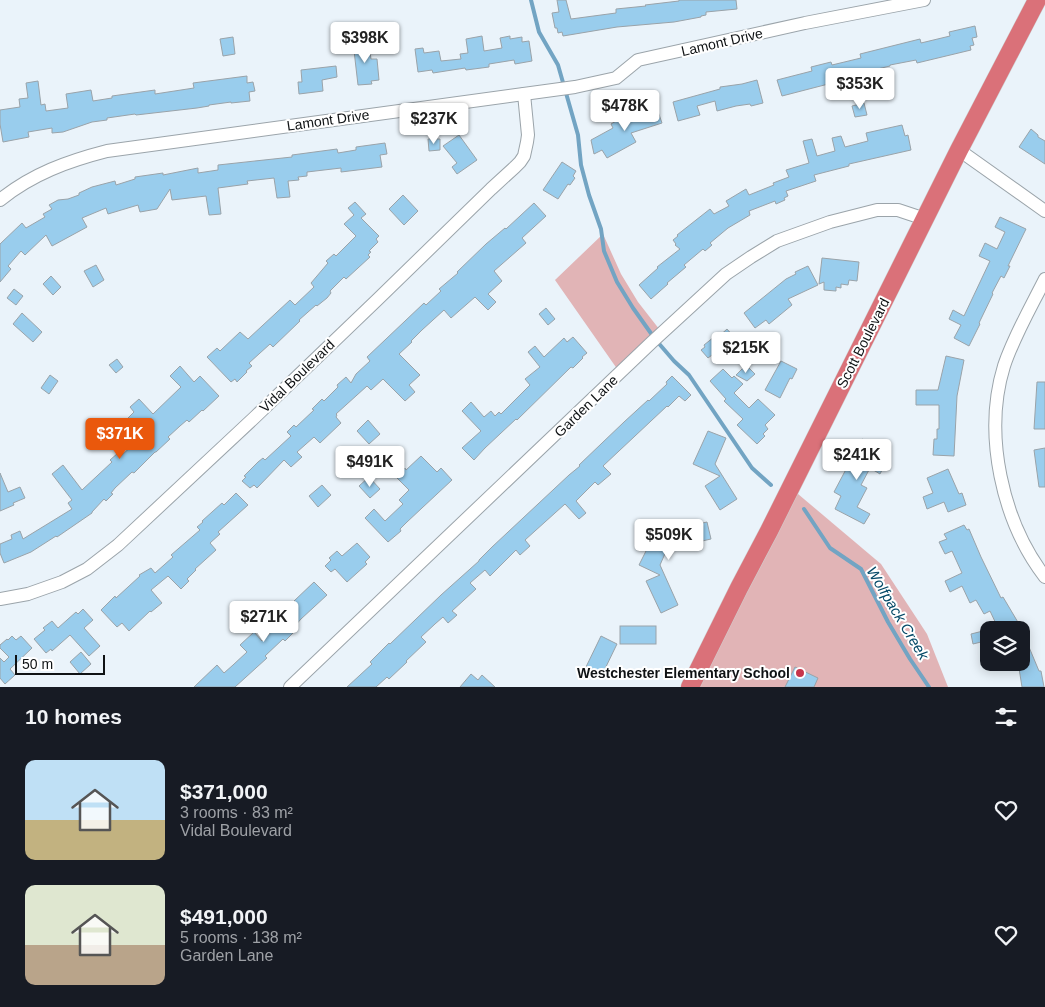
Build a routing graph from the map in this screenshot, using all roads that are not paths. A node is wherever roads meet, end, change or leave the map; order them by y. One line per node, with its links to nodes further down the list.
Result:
1 (924, 0): 3 (street, Lamont Drive)
2 (1037, 0): 4 (highway, Scott Boulevard)
3 (524, 94): 5 (street, Lamont Drive); 10 (street, Vidal Boulevard)
4 (959, 150): 6 (street); 7 (highway, Scott Boulevard)
5 (0, 200)
6 (1045, 211)
7 (925, 219): 11 (street, Garden Lane); 12 (highway, Scott Boulevard)
8 (1045, 279): 9 (street)
9 (1045, 577)
10 (0, 599)
11 (290, 687)
12 (690, 687)

